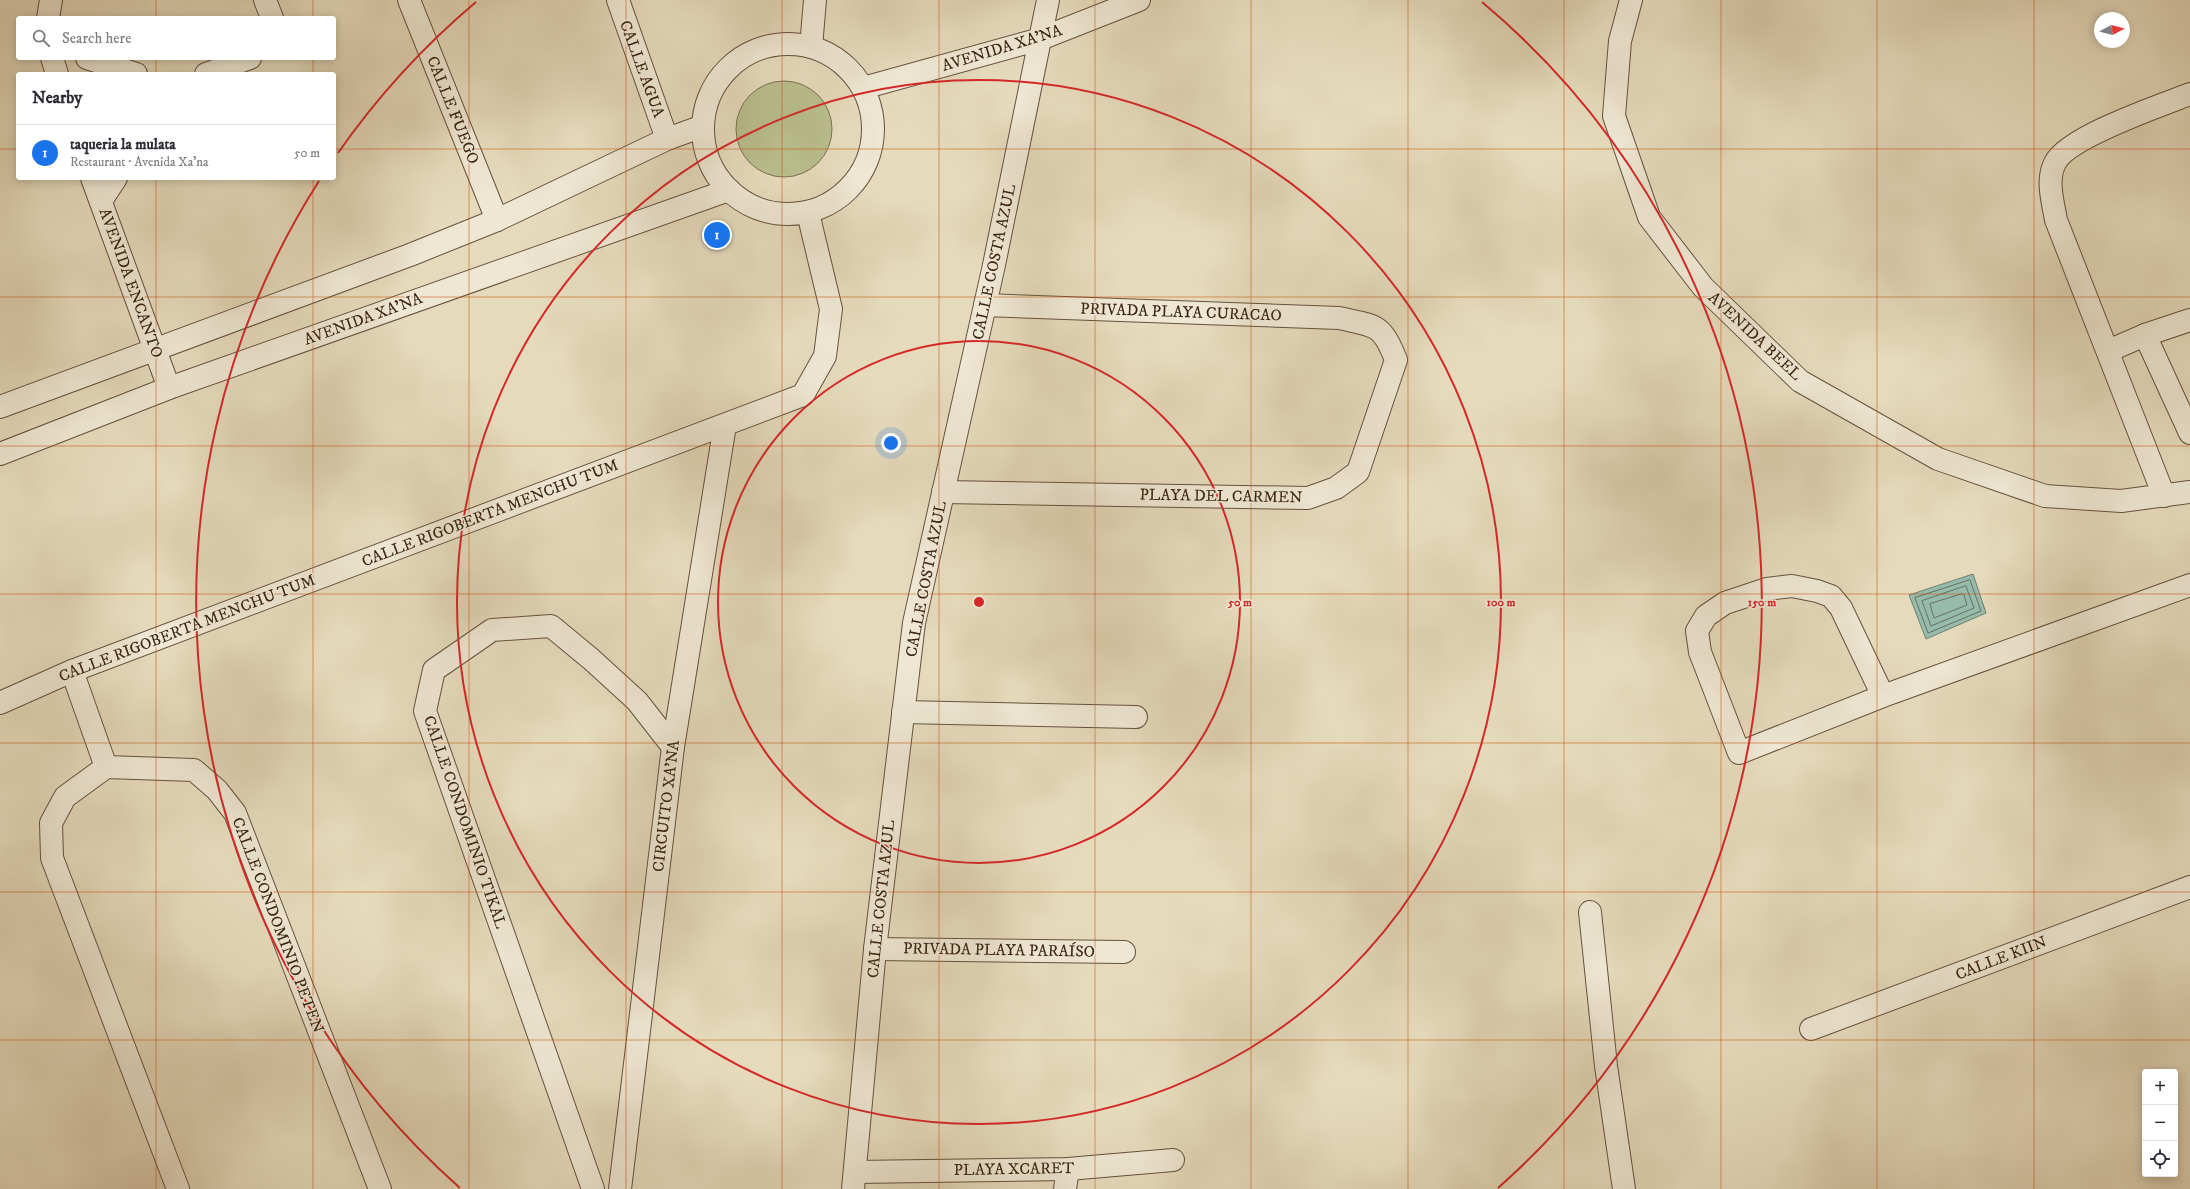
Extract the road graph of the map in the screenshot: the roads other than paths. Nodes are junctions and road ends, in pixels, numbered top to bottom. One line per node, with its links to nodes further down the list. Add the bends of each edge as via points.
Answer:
1 (51, 0): 9 (street)
2 (265, 0): 10 (street)
3 (409, 0): 28 (street, CALLE FUEGO)
4 (618, 0): 22 (street, CALLE AGUA)
5 (814, 0): 12 (street)
6 (1048, 0): 11 (street, CALLE COSTA AZUL)
7 (1139, 0): 11 (street, AVENIDA XA'NA)
8 (1632, 0): 42 (street, AVENIDA BEEL, via 1620,41 1614,116 1648,217 1703,287 1800,381 1938,459 2046,496 2121,501)
9 (48, 16)
10 (271, 16)
11 (1040, 39): 19 (street, AVENIDA XA'NA); 29 (street, CALLE COSTA AZUL)
12 (811, 47): 19 (street, via 838,60 850,70); 21 (street, via 786,44 761,48 738,60 717,84 708,101)
13 (53, 60): 16 (street)
14 (92, 60): 17 (street)
15 (244, 60): 18 (street)
16 (56, 72)
17 (130, 72)
18 (212, 72)
19 (863, 88): 27 (street, via 873,118 872,149 859,178 836,200)
20 (2190, 94): 34 (street, via 2139,113 2075,143 2055,162 2051,178 2056,220)
21 (703, 126): 22 (street); 25 (street, via 706,149 714,172)
22 (667, 138): 28 (street)
23 (93, 180): 26 (street, AVENIDA ENCANTO)
24 (115, 180): 26 (street)
25 (729, 190): 27 (street, via 752,207 779,214); 35 (street, AVENIDA XA'NA)
26 (101, 201): 33 (street, AVENIDA ENCANTO)
27 (808, 213): 37 (street, CALLE RIGOBERTA MENCHU TUM, via 831,309 825,356 803,395)
28 (497, 220): 33 (street)
29 (985, 305): 31 (street, PRIVADA PLAYA CURACAO, via 1339,318); 40 (street, CALLE COSTA AZUL)
30 (2190, 320): 32 (street)
31 (1377, 327): 40 (street, PLAYA DEL CARMEN, via 1388,340 1396,360 1358,472 1336,488 1308,498)
32 (2145, 335): 34 (street); 38 (street)
33 (156, 349): 35 (street, AVENIDA ENCANTO); 36 (street)
34 (2108, 351): 42 (street)
35 (169, 388): 39 (street, AVENIDA XA'NA)
36 (0, 407)
37 (725, 425): 44 (street, CALLE RIGOBERTA MENCHU TUM); 49 (street, CIRCUITO XA'NA)
38 (2190, 433)
39 (0, 454)
40 (943, 492): 47 (street, CALLE COSTA AZUL, via 914,623)
41 (2190, 492): 42 (street, AVENIDA BEEL)
42 (2164, 496)
43 (2190, 585): 45 (street)
44 (72, 671): 46 (street, CALLE RIGOBERTA MENCHU TUM); 50 (street)
45 (1882, 696): 45 (street, via 1739,753 1700,652 1697,631 1706,616 1725,603 1767,589 1792,586 1817,591 1831,596 1842,608)
46 (0, 703)
47 (903, 712): 48 (street); 53 (street, CALLE COSTA AZUL)
48 (1136, 717)
49 (673, 747): 61 (street, CALLE CONDOMINIO TIKAL, via 637,701 551,626 492,630 434,670 425,711); 62 (street, CIRCUITO XA'NA)
50 (106, 767): 59 (street, via 65,797 51,823 52,858); 60 (street, CALLE CONDOMINIO PETEN, via 194,770 217,790 235,813)
51 (2190, 887): 55 (street, CALLE KIIN)
52 (1590, 912): 63 (street, via 1606,1066)
53 (875, 949): 54 (street, PRIVADA PLAYA PARAÍSO); 58 (street, CALLE COSTA AZUL)
54 (1124, 952)
55 (1811, 1030)
56 (1173, 1160): 57 (street, PLAYA XCARET)
57 (1067, 1179): 58 (street, PLAYA XCARET)
58 (854, 1180)
59 (178, 1189)
60 (380, 1189)
61 (594, 1189)
62 (620, 1189)
63 (1624, 1189)

